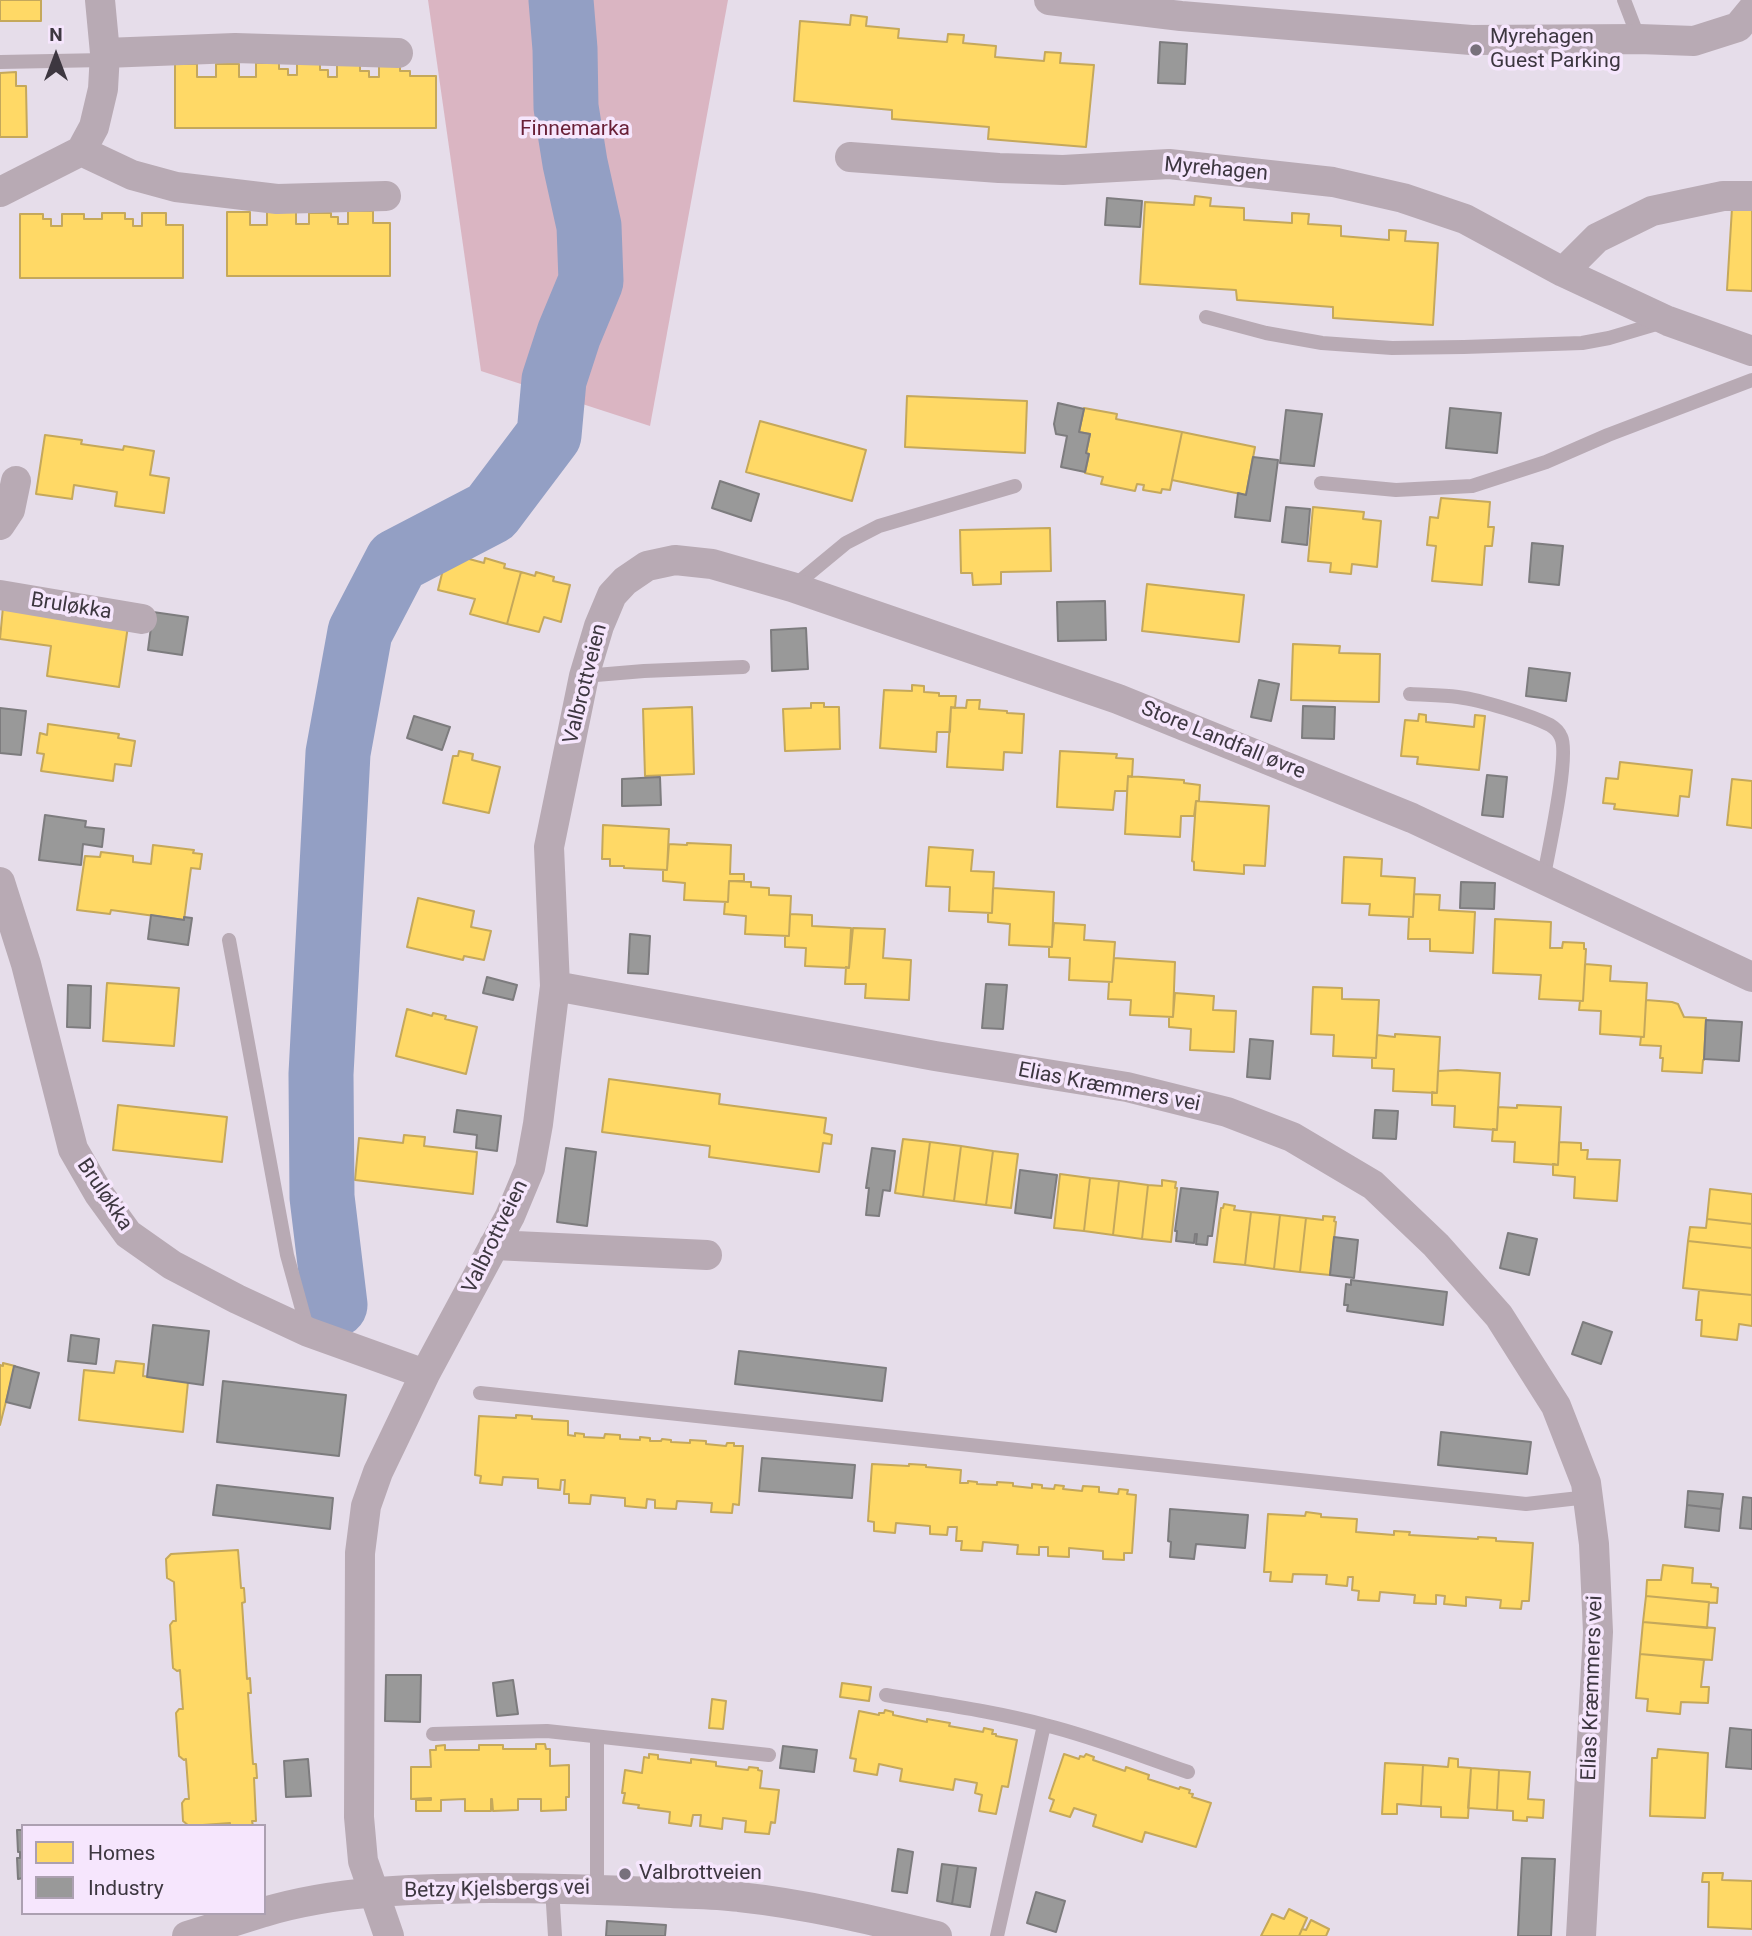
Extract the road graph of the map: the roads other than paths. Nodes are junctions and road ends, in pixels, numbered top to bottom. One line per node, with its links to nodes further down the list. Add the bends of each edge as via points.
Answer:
1 (100, 0): 8 (street)
2 (1048, 0): 4 (street)
3 (1624, 0): 6 (lane)
4 (1182, 8): 6 (street, via 1471,40)
5 (1752, 10): 6 (street, via 1738,27 1694,41)
6 (1639, 39)
7 (398, 53): 8 (street, via 235,48)
8 (105, 57): 9 (lane); 10 (street, via 94,127)
9 (0, 62)
10 (81, 151): 12 (street); 13 (street, via 132,175 176,187 278,199)
11 (850, 157): 15 (street, Myrehagen, via 1063,170 1169,164 1333,182 1465,219)
12 (0, 192)
13 (386, 196)
14 (1752, 196): 15 (street, via 1723,196 1652,211 1597,239)
15 (1563, 272): 17 (street, Myrehagen)
16 (1206, 317): 17 (lane, via 1266,333 1392,348 1582,342)
17 (1668, 321): 18 (street, Myrehagen)
18 (1752, 351)
19 (1752, 380): 21 (lane, via 1546,462 1472,486 1396,490)
20 (16, 481): 23 (street, via 10,510)
21 (1321, 483)
22 (1016, 486): 25 (lane, via 879,526 846,543)
23 (0, 525)
24 (675, 560): 25 (street, Store Landfall øvre, via 712,564); 29 (street, Valbrottveien, via 647,566 612,595)
25 (792, 587): 31 (street, Store Landfall øvre, via 1118,699 1412,818)
26 (0, 595): 27 (street, Bruløkka)
27 (142, 619)
28 (743, 667): 29 (lane)
29 (584, 676): 35 (street, Valbrottveien, via 549,847)
30 (1410, 694): 31 (lane, via 1460,697 1551,726 1563,738 1561,783)
31 (1544, 880): 34 (street, Store Landfall øvre)
32 (0, 882): 38 (street, Bruløkka, via 73,1149 99,1194 128,1234 172,1265)
33 (229, 940): 38 (lane, via 287,1255)
34 (1752, 976)
35 (555, 986): 36 (street, Valbrottveien, via 530,1168); 41 (street, Elias Kræmmers vei, via 1127,1087 1227,1112 1293,1137 1374,1185 1499,1316 1556,1406)
36 (494, 1245): 37 (street); 39 (street, Valbrottveien)
37 (707, 1255)
38 (308, 1332): 39 (street, Bruløkka)
39 (425, 1374): 50 (street, Valbrottveien, via 378,1472 366,1506 360,1553 359,1817 363,1861)
40 (480, 1393): 41 (lane, via 1525,1504)
41 (1588, 1497): 58 (street, Elias Kræmmers vei, via 1598,1632)
42 (886, 1695): 43 (lane)
43 (1044, 1725): 47 (lane); 57 (lane)
44 (433, 1734): 45 (lane, via 547,1731)
45 (597, 1737): 46 (lane); 49 (lane)
46 (769, 1755)
47 (1188, 1772)
48 (552, 1888): 49 (street, Betzy Kjelsbergs vei); 50 (street, Betzy Kjelsbergs vei); 55 (lane)
49 (597, 1889): 56 (street, Betzy Kjelsbergs vei, via 738,1897 809,1907)
50 (373, 1892): 51 (street, Betzy Kjelsbergs vei, via 331,1896); 54 (street, Valbrottveien)
51 (266, 1912)
52 (256, 1915): 53 (street, Betzy Kjelsbergs vei)
53 (187, 1936)
54 (389, 1936)
55 (555, 1936)
56 (937, 1936)
57 (998, 1936)
58 (1581, 1936)

